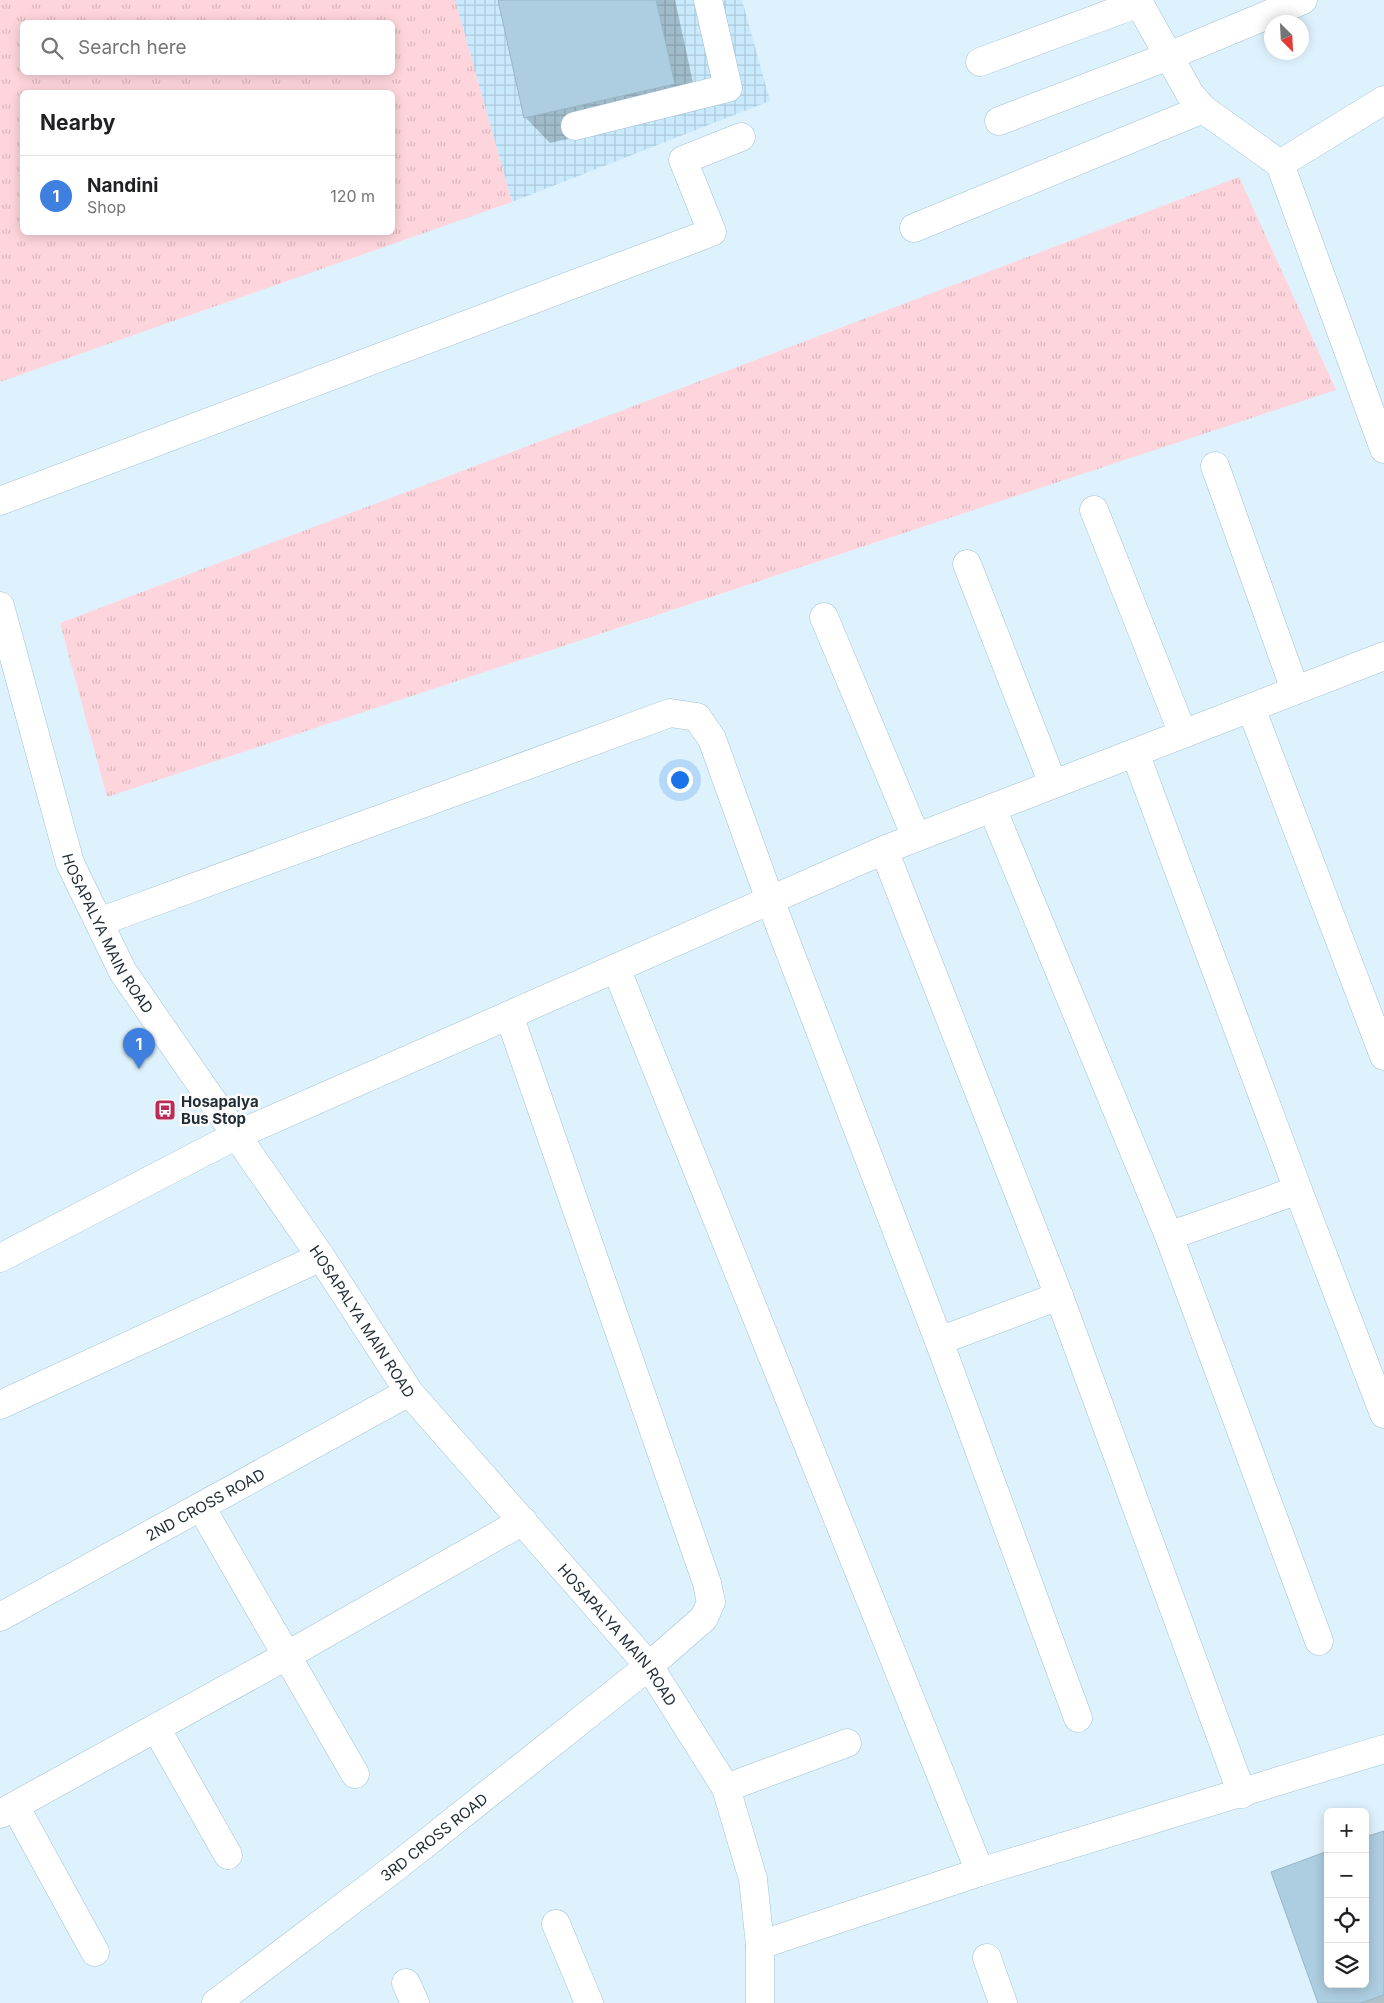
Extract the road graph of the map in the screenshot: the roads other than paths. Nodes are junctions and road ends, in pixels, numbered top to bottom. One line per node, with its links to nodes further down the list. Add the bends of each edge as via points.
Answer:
1 (708, 0): 9 (street, via 728,88)
2 (1303, 0): 4 (street)
3 (1139, 2): 4 (street); 5 (street)
4 (1169, 56): 7 (street, via 1190,94); 8 (street)
5 (980, 62)
6 (1382, 107): 11 (street)
7 (1203, 109): 11 (street); 12 (street)
8 (999, 121)
9 (575, 126)
10 (742, 137): 15 (street, via 683,160 712,232)
11 (1280, 164): 13 (street)
12 (914, 228)
13 (1384, 449)
14 (1215, 466): 21 (street)
15 (0, 501)
16 (1094, 510): 23 (street)
17 (967, 564): 25 (street)
18 (0, 606): 30 (street, HOSAPALYA MAIN ROAD, via 70,863)
19 (824, 617): 27 (street)
20 (1384, 656): 21 (street)
21 (1296, 690): 22 (street)
22 (1251, 708): 23 (street); 33 (street)
23 (1183, 734): 24 (street)
24 (1135, 753): 25 (street); 35 (street)
25 (1053, 784): 26 (street)
26 (992, 808): 27 (street); 36 (street)
27 (916, 837): 28 (street)
28 (884, 850): 29 (street); 39 (street)
29 (770, 900): 30 (street, via 712,739 697,717 670,713); 31 (street); 40 (street)
30 (99, 922): 34 (street, HOSAPALYA MAIN ROAD, via 122,972)
31 (616, 968): 32 (street); 59 (street)
32 (509, 1015): 34 (street); 49 (street, 3RD CROSS ROAD, via 708,1583 711,1602 704,1618)
33 (1384, 1056)
34 (237, 1135): 37 (street, HOSAPALYA MAIN ROAD); 38 (street)
35 (1298, 1190): 36 (street); 43 (street)
36 (1169, 1236): 47 (street)
37 (321, 1257): 41 (street, HOSAPALYA MAIN ROAD); 42 (street)
38 (0, 1258)
39 (1059, 1296): 40 (street); 56 (street)
40 (939, 1341): 50 (street)
41 (409, 1392): 44 (street, 2ND CROSS ROAD); 45 (street, HOSAPALYA MAIN ROAD)
42 (0, 1405)
43 (1384, 1414)
44 (201, 1507): 46 (street, 2ND CROSS ROAD); 48 (street)
45 (523, 1521): 48 (street); 49 (street, HOSAPALYA MAIN ROAD)
46 (0, 1617)
47 (1319, 1640)
48 (286, 1656): 51 (street); 54 (street)
49 (649, 1666): 55 (street, HOSAPALYA MAIN ROAD); 64 (street, 3RD CROSS ROAD, via 396,1867)
50 (1078, 1718)
51 (156, 1728): 57 (street); 58 (street)
52 (847, 1742): 55 (street)
53 (1384, 1749): 56 (street)
54 (355, 1774)
55 (726, 1788): 61 (street, HOSAPALYA MAIN ROAD, via 753,1879)
56 (1242, 1794): 59 (street)
57 (7, 1810): 62 (street)
58 (228, 1855)
59 (980, 1872): 61 (street)
60 (556, 1924): 65 (street)
61 (760, 1944): 66 (street, HOSAPALYA MAIN ROAD)
62 (94, 1952)
63 (987, 1958): 67 (street)
64 (216, 2003)
65 (589, 2003)
66 (760, 2003)
67 (1003, 2003)

